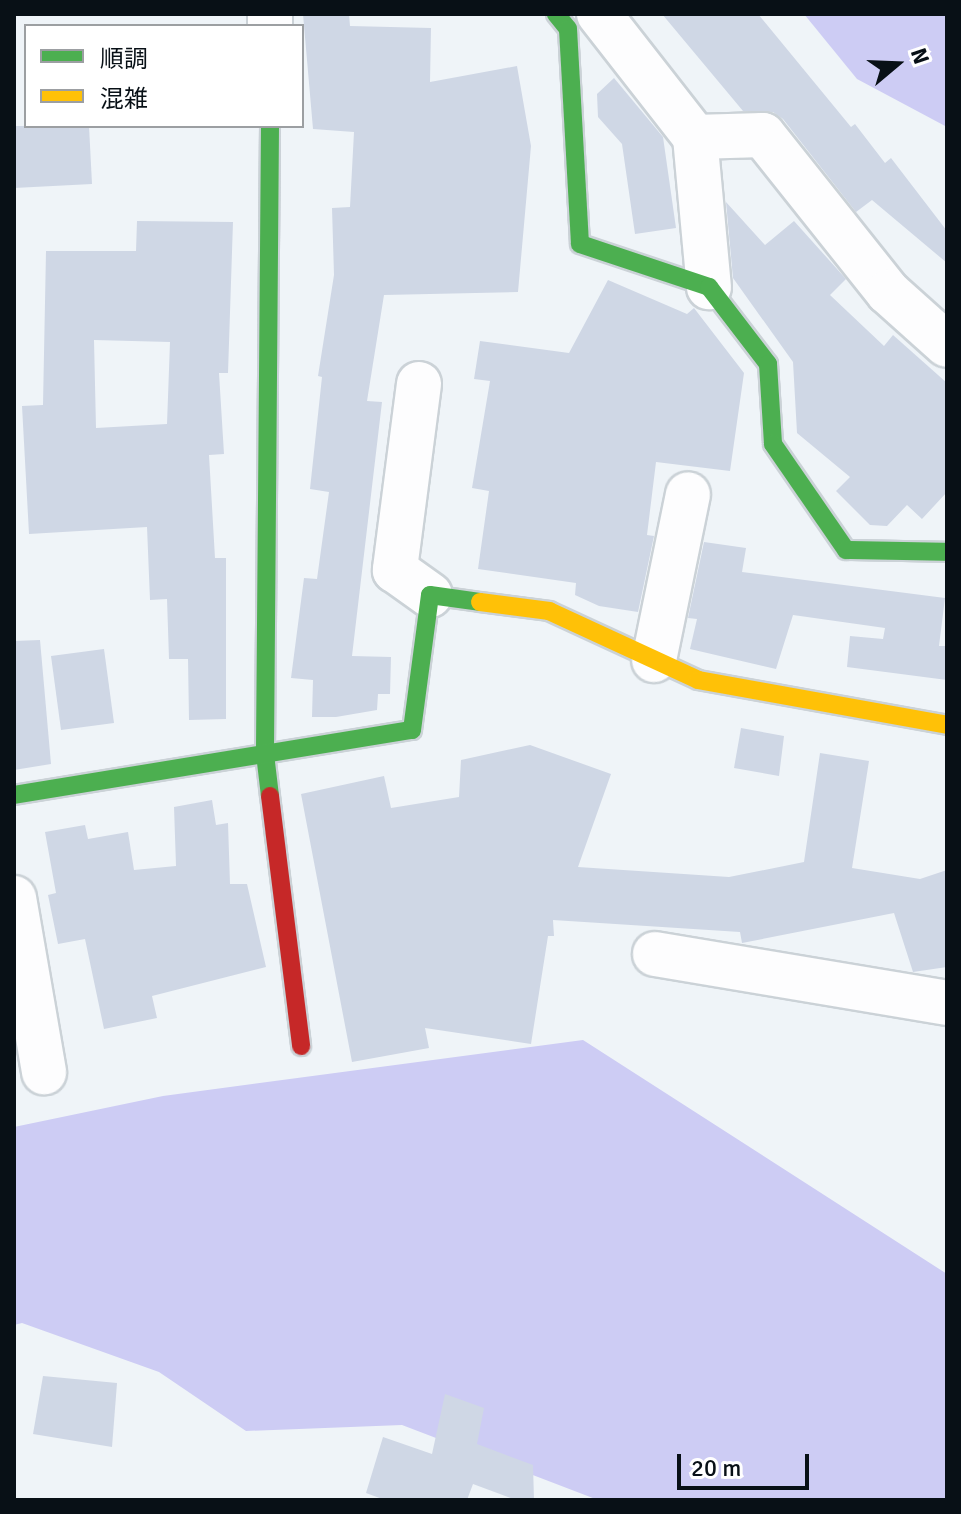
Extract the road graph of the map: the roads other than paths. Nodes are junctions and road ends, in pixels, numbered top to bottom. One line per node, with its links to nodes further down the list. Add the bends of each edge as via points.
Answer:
1 (556, 14): 5 (street, via 568,29 580,244)
2 (599, 14): 4 (street)
3 (270, 128): 13 (street)
4 (695, 137): 5 (street); 6 (street, via 763,135 888,292)
5 (709, 287): 9 (street, via 768,364 773,444 846,550)
6 (947, 345)
7 (419, 384): 10 (street, via 395,570)
8 (688, 494): 11 (street)
9 (941, 544)
10 (430, 595): 11 (street, via 549,611); 13 (street, via 412,730)
11 (654, 660): 12 (street, via 698,680)
12 (947, 725)
13 (265, 754): 14 (street); 18 (street)
14 (14, 795)
15 (14, 898): 19 (street)
16 (655, 954): 17 (street)
17 (947, 1003)
18 (301, 1046)
19 (44, 1072)

